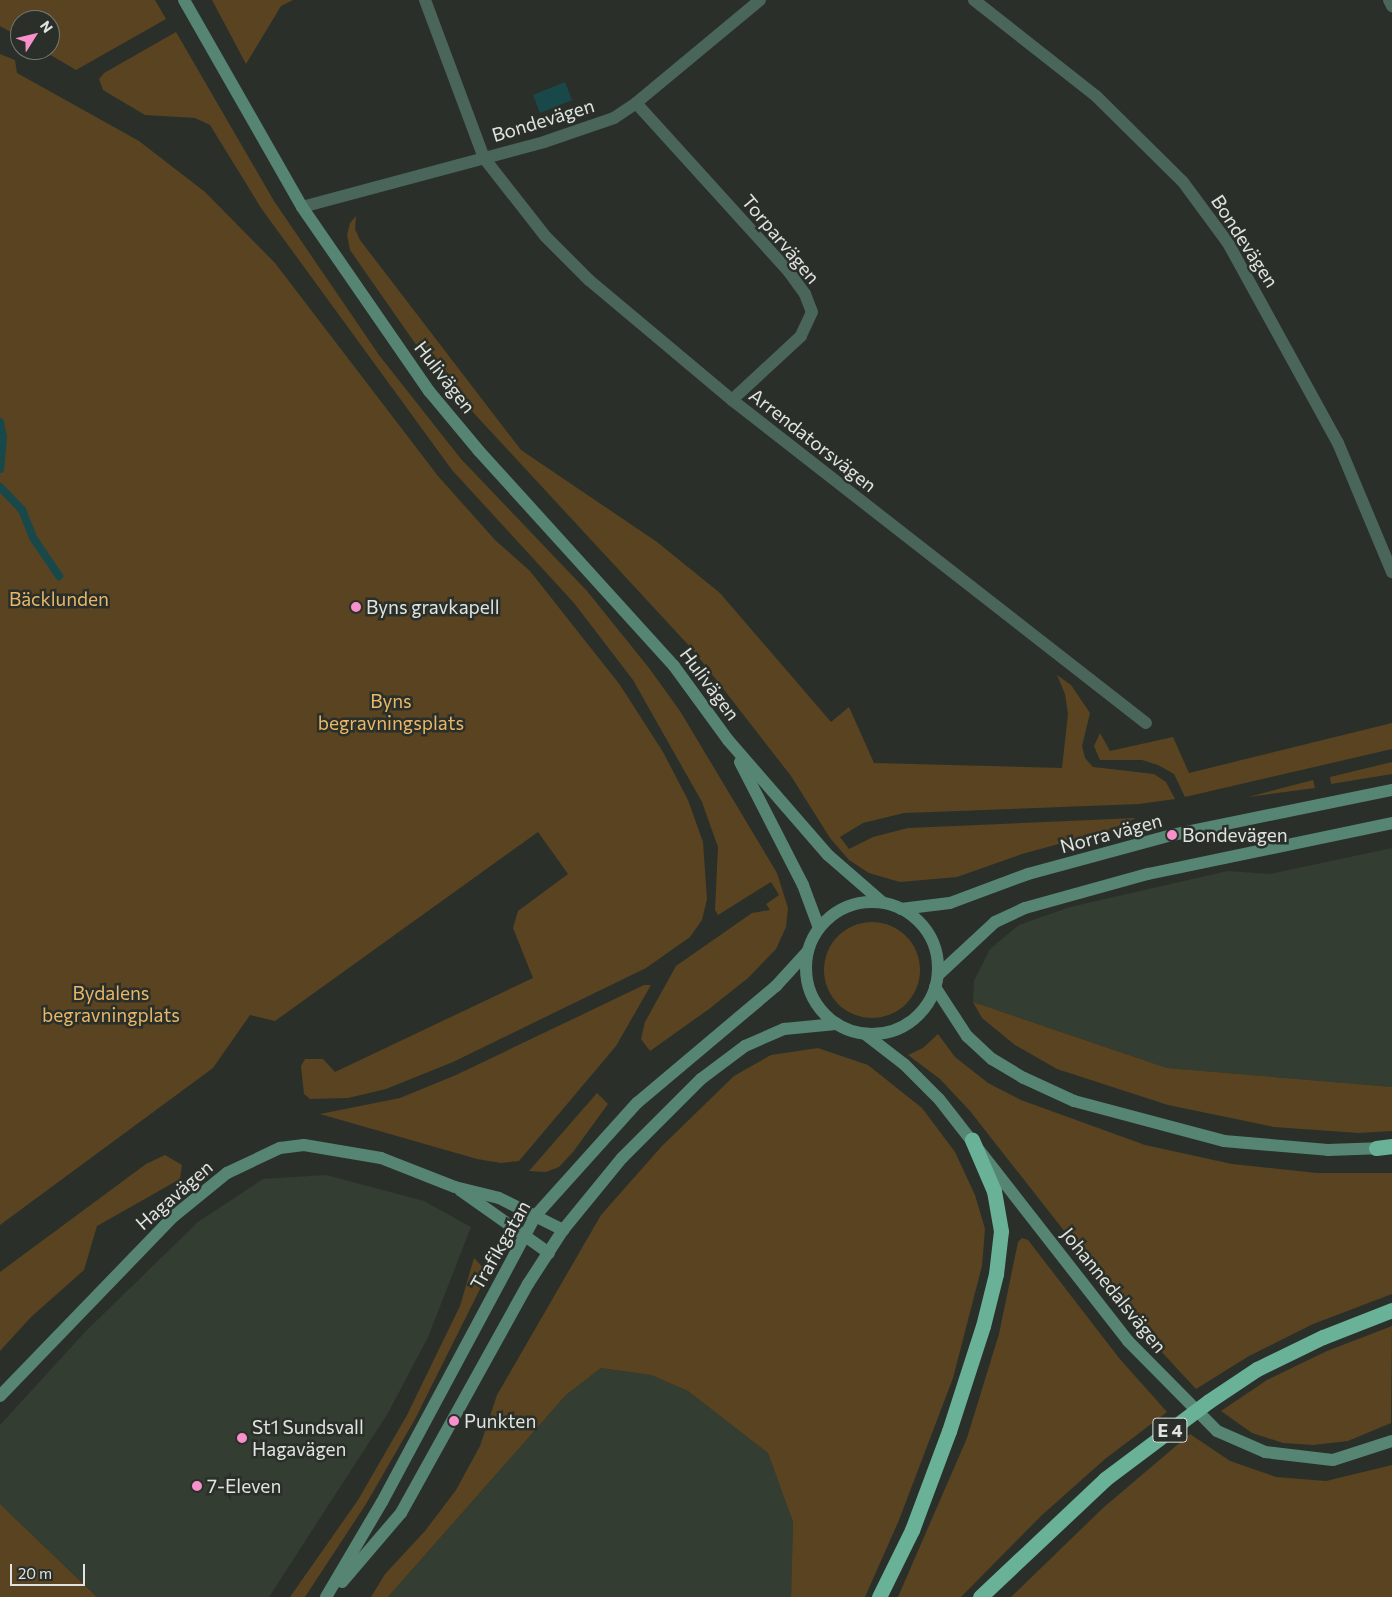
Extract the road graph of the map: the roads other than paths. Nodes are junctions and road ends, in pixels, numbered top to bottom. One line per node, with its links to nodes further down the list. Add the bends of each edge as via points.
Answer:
1 (184, 0): 9 (main road, Hulivägen)
2 (425, 0): 8 (street, Arrendatorsvägen)
3 (760, 0): 7 (street, Bondevägen)
4 (974, 0): 11 (street, Bondevägen, via 1096,96 1182,182 1228,243 1338,443)
5 (1388, 0): 6 (street)
6 (1392, 6)
7 (636, 103): 8 (street, Bondevägen, via 614,118 583,131); 10 (street, Torparvägen, via 789,272 805,294 812,312 801,336)
8 (484, 158): 9 (street, Bondevägen); 10 (street, Arrendatorsvägen, via 546,237 589,280)
9 (302, 207): 13 (main road, Hulivägen, via 430,391 479,451 674,666)
10 (732, 400): 12 (street, Arrendatorsvägen)
11 (1392, 572)
12 (1146, 723)
13 (728, 740): 16 (main road, Hulivägen, via 828,855); 18 (main road, Hulivägen, via 804,886)
14 (1392, 790): 17 (main road, Norra vägen, via 1172,836 1028,874 950,903)
15 (1392, 823): 20 (main road, via 1148,874 1025,908 995,922)
16 (882, 902): 17 (main road); 18 (main road, via 849,906 837,911)
17 (901, 909): 20 (main road, via 927,932 938,962)
18 (819, 928): 19 (main road)
19 (807, 952): 21 (main road, via 807,983 816,1004); 27 (main road, Trafikgatan, via 776,986 637,1103)
20 (936, 981): 22 (main road, via 929,1002 912,1020 885,1033); 24 (main road, via 967,1036 992,1059 1024,1078 1074,1100 1224,1141 1328,1150)
21 (836, 1024): 22 (main road); 28 (main road, Trafikgatan, via 784,1029 745,1046 701,1079 622,1158)
22 (865, 1034): 23 (main road, Johannedalsvägen, via 904,1064 939,1099)
23 (972, 1140): 33 (main road, Johannedalsvägen, via 1128,1341 1217,1431 1265,1452 1333,1460); 35 (highway, via 994,1191 1001,1231 996,1274 949,1431 912,1530)
24 (1376, 1148): 25 (highway)
25 (1392, 1148)
26 (455, 1187): 27 (main road, Hagavägen, via 499,1198); 29 (main road, Hagavägen); 32 (main road, Hagavägen, via 399,1164 338,1148 304,1145 280,1148 227,1173 174,1216)
27 (536, 1215): 28 (main road, Hagavägen); 29 (main road, Trafikgatan)
28 (563, 1230): 30 (main road, Trafikgatan)
29 (524, 1237): 30 (main road, Hagavägen); 34 (main road, Trafikgatan, via 382,1502)
30 (549, 1253): 34 (main road, Trafikgatan, via 528,1284 400,1513)
31 (1392, 1310): 36 (highway, E 4, via 1323,1337 1257,1369 1209,1401 1105,1479)
32 (0, 1396)
33 (1392, 1441)
34 (327, 1597)
35 (879, 1597)
36 (980, 1597)

